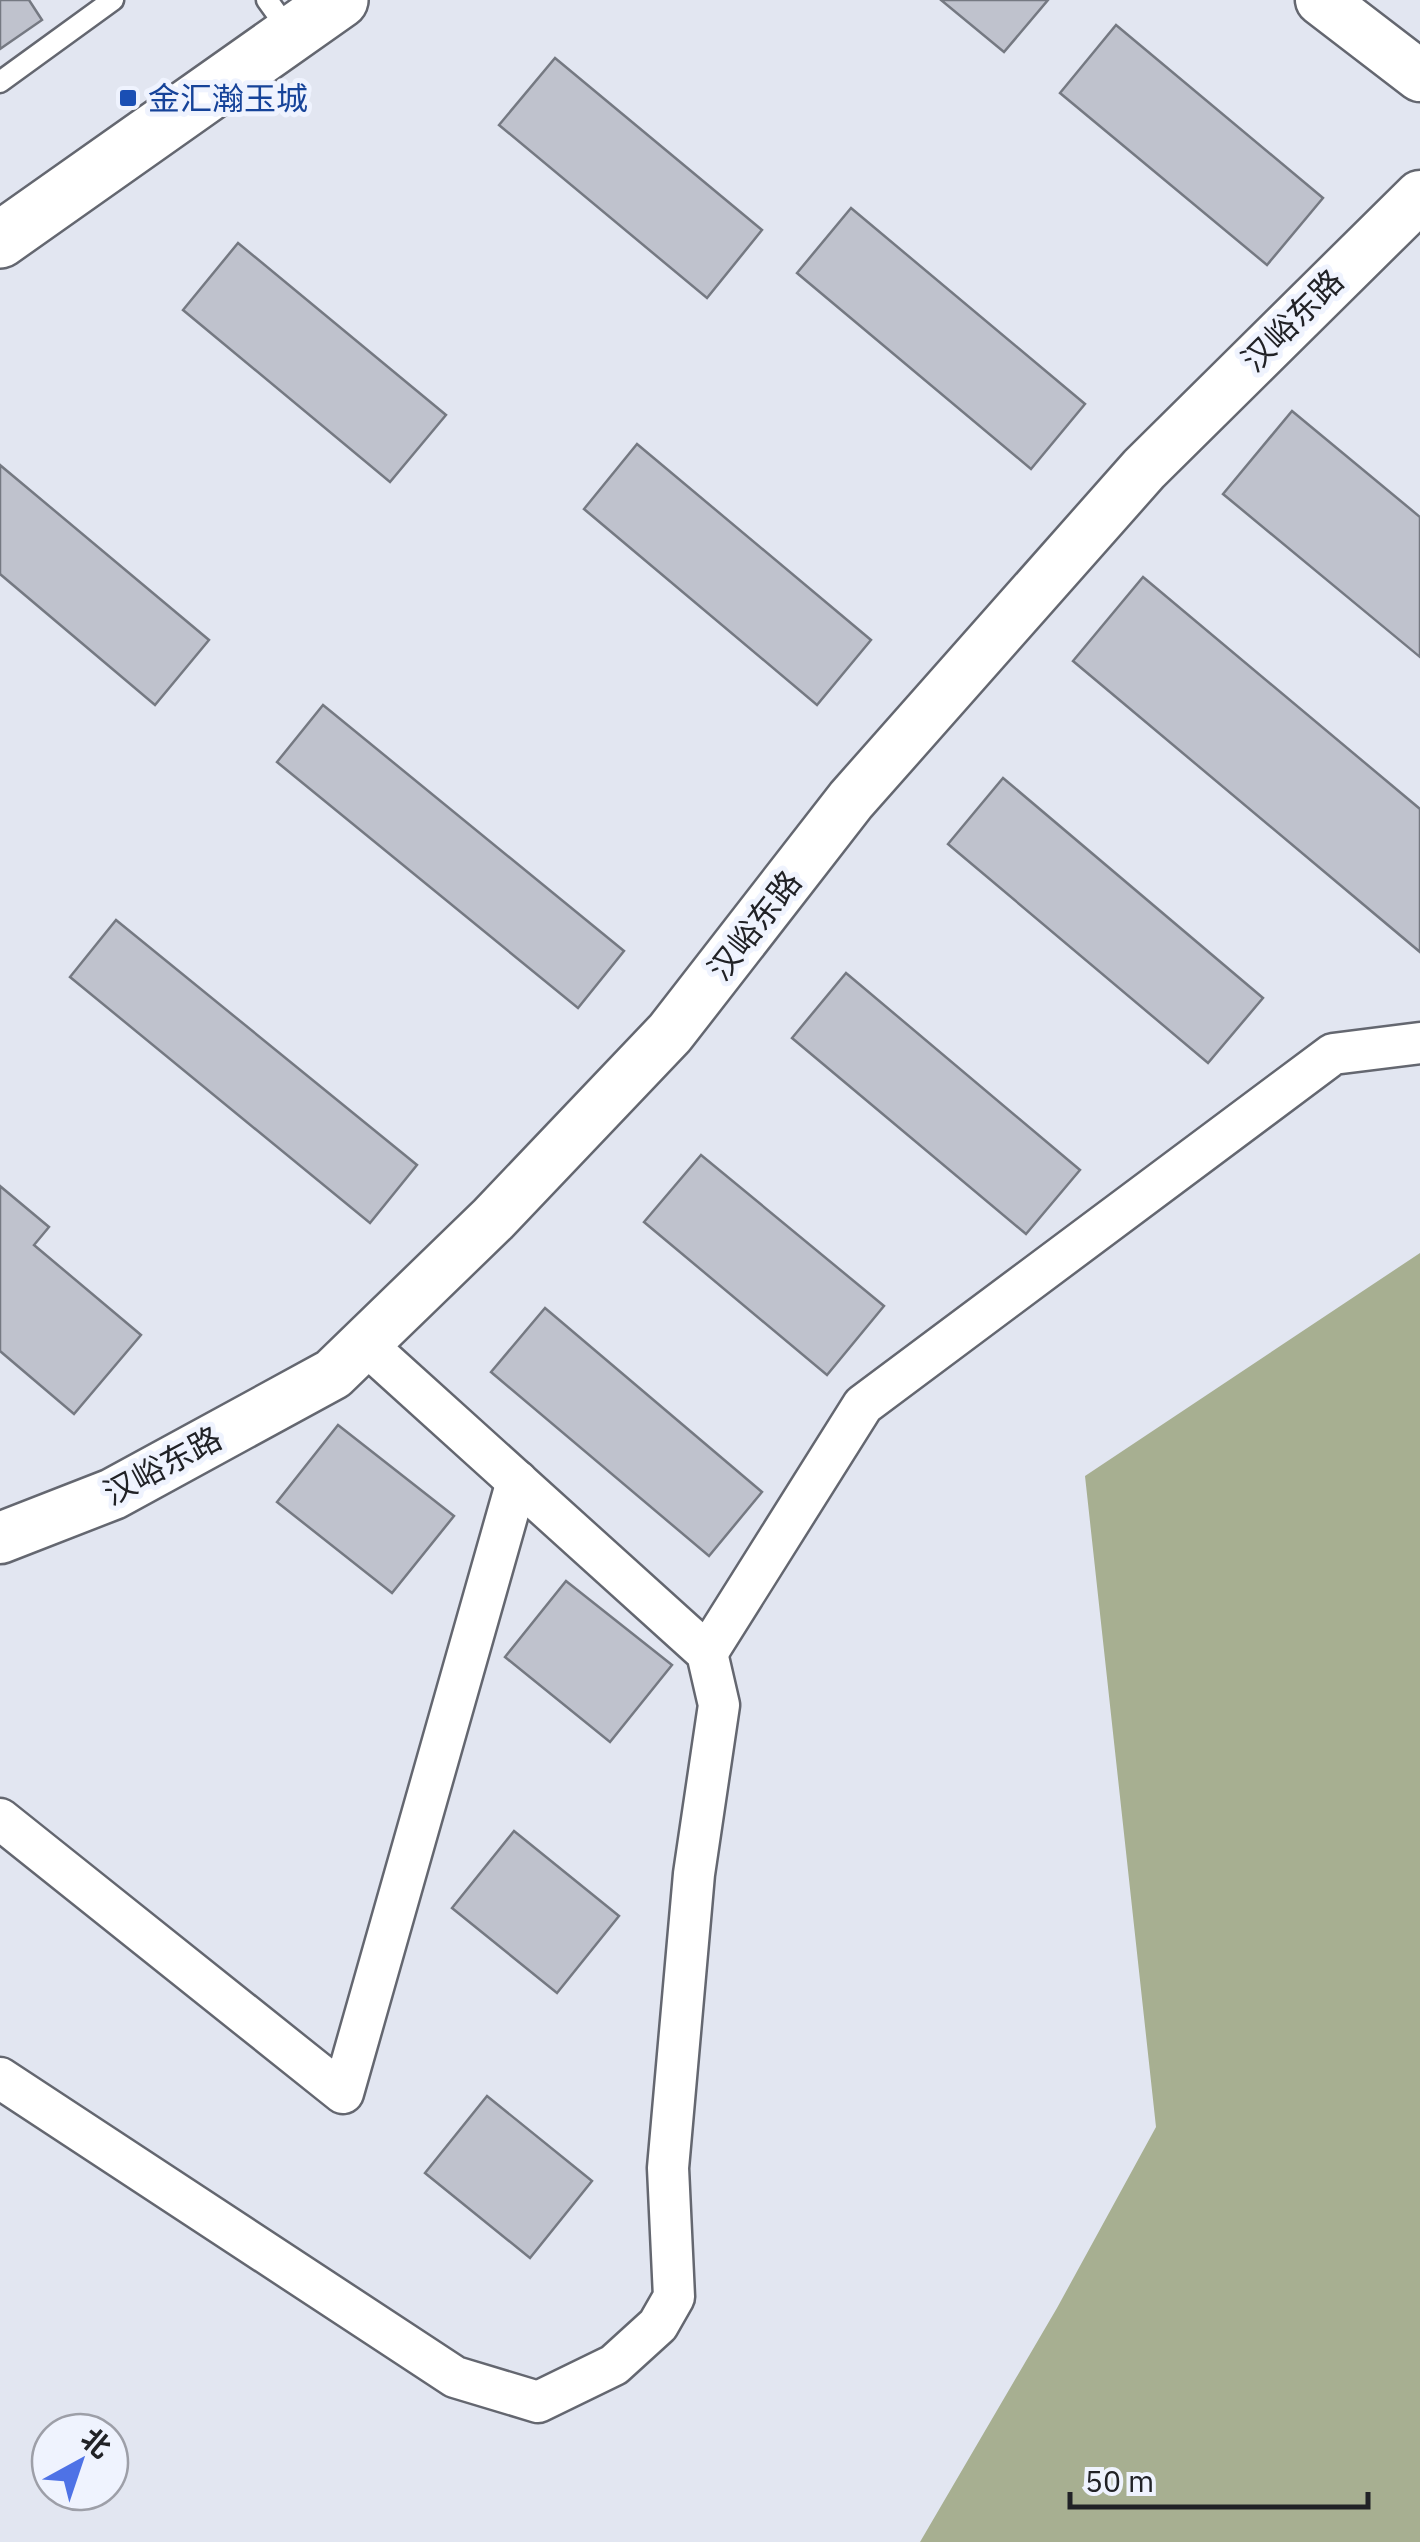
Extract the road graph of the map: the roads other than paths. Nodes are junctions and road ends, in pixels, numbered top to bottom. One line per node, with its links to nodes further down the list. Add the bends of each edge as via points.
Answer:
1 (113, 0): 6 (lane)
2 (340, 0): 4 (main road)
3 (1321, 0): 5 (street)
4 (279, 17): 8 (main road)
5 (1420, 76)
6 (0, 82)
7 (1420, 196): 10 (street, 汉峪东路, via 1144,468 850,800 670,1033)
8 (0, 240)
9 (1420, 1043): 13 (street, via 1333,1054 864,1405)
10 (364, 1343): 11 (street); 12 (street, 汉峪东路, via 332,1374 113,1494)
11 (517, 1481): 13 (street); 14 (street, via 343,2093)
12 (0, 1538)
13 (707, 1653): 15 (street, via 719,1705 694,1874 668,2168 674,2296 658,2326 614,2365 538,2402 455,2377)
14 (0, 1819)
15 (0, 2078)

